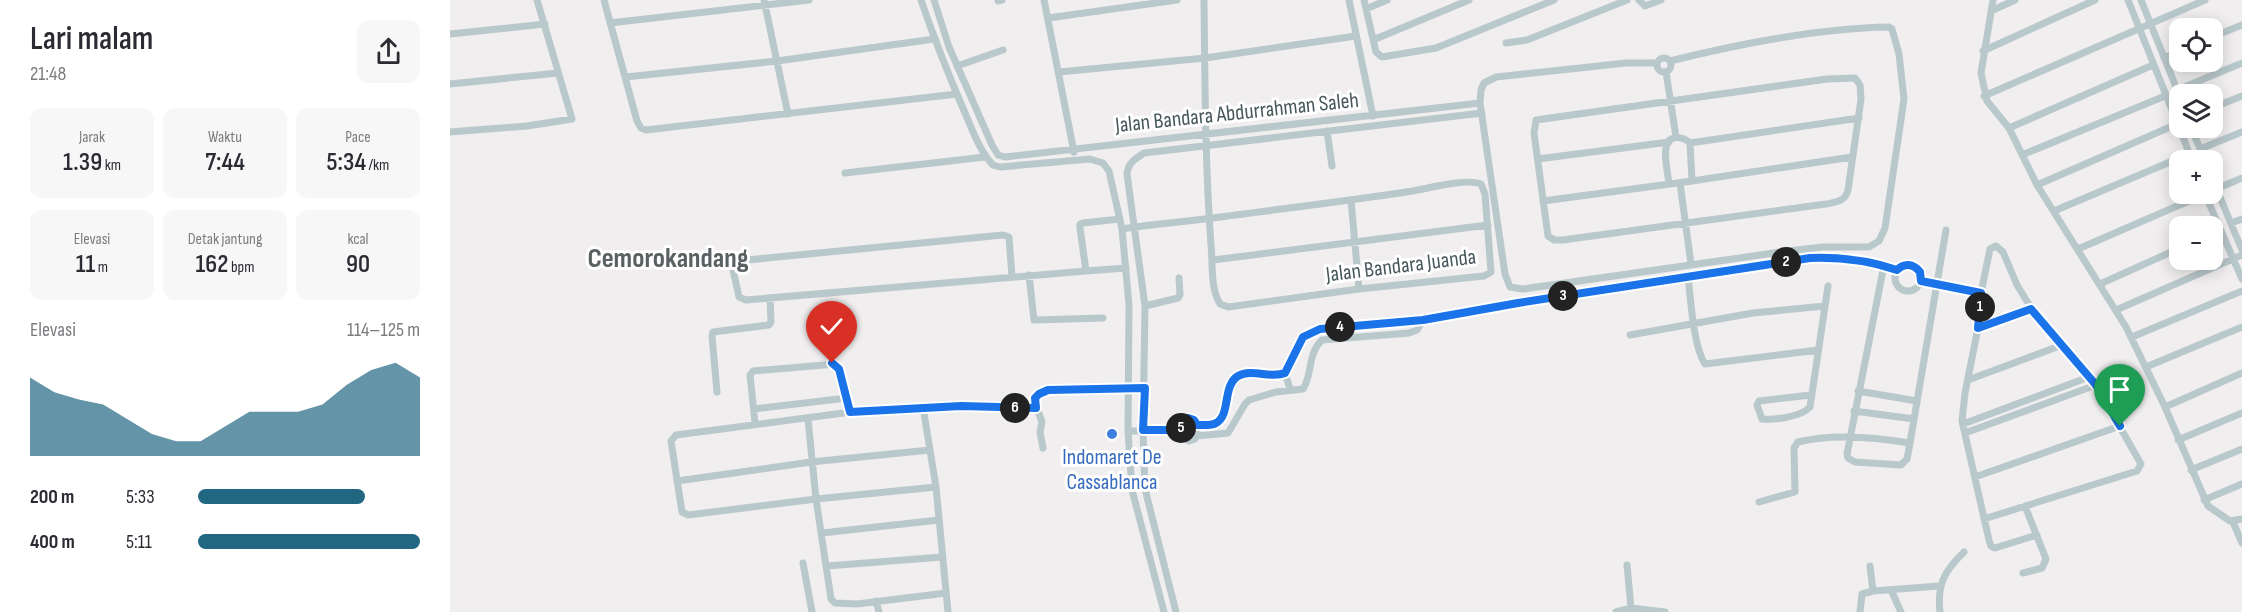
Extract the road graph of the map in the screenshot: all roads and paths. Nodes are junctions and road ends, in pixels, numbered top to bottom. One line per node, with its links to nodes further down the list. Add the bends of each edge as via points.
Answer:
1 (537, 0): 29 (street)
2 (604, 0): 27 (street)
3 (809, 0): 23 (street)
4 (921, 0): 35 (street)
5 (934, 0): 48 (street)
6 (1044, 0): 26 (street)
7 (1177, 0): 26 (street)
8 (1204, 0): 41 (street, Jalan Bandara Juanda)
9 (1349, 0): 34 (street)
10 (1364, 0): 24 (street)
11 (1387, 0): 24 (street)
12 (1469, 0): 36 (street)
13 (1554, 0): 36 (street, via 1436,48 1382,57)
14 (1627, 0): 37 (street, via 1527,40)
15 (1639, 0): 16 (street, via 1645,6)
16 (1661, 0)
17 (1993, 0): 25 (street)
18 (2015, 0): 25 (street)
19 (2095, 0): 39 (street)
20 (2128, 0): 31 (street)
21 (2142, 0): 28 (street)
22 (2205, 0): 28 (street)
23 (764, 2): 27 (street); 43 (street)
24 (1366, 9): 36 (street)
25 (1991, 10): 39 (street)
26 (1048, 18): 49 (street)
27 (610, 23): 52 (street)
28 (2150, 23): 31 (street); 42 (street)
29 (545, 24): 33 (street); 51 (street)
30 (2242, 25): 32 (street)
31 (2138, 28): 47 (street); 57 (street)
32 (2223, 33)
33 (450, 34)
34 (1356, 36): 41 (street); 66 (street)
35 (934, 39): 43 (street); 56 (street)
36 (1373, 40)
37 (1506, 43)
38 (1003, 50): 48 (street)
39 (1983, 51): 57 (street)
40 (2169, 56): 42 (street)
41 (1205, 58): 49 (street); 73 (street, Jalan Bandara Juanda)
42 (2164, 58): 54 (street)
43 (777, 61): 52 (street); 65 (street)
44 (1670, 61): 45 (street, via 1662,59); 50 (street, via 1671,68); 123 (street, via 1790,37 1889,27 1895,34 1903,87 1903,111 1885,228 1879,241 1869,247 1822,247)
45 (1657, 63): 50 (street, via 1659,70); 60 (street, via 1496,77 1484,83)
46 (2242, 63): 55 (street)
47 (2153, 65): 58 (street); 69 (street)
48 (957, 66): 85 (street)
49 (1059, 72): 82 (street)
50 (1666, 72): 61 (street)
51 (558, 73): 53 (street); 71 (street, via 572,119)
52 (626, 77): 65 (street, via 637,121 646,130)
53 (450, 84)
54 (2174, 84)
55 (2197, 84)
56 (957, 94): 65 (street); 87 (street)
57 (1984, 96): 69 (street)
58 (2165, 96): 63 (street); 86 (street)
59 (2242, 96): 62 (street)
60 (1480, 103): 64 (street); 66 (street, Jalan Bandara Abdurrahman Saleh)
61 (1670, 103): 67 (street, via 1850,78 1860,85); 74 (street); 89 (street, via 1536,120)
62 (2223, 104)
63 (2169, 105)
64 (1482, 113): 70 (street, Jalan Bandara Abdurrahman Saleh); 123 (street, via 1510,287 1523,289)
65 (788, 114)
66 (1373, 116): 73 (street, Jalan Bandara Abdurrahman Saleh)
67 (1858, 118): 79 (street); 88 (street)
68 (2169, 127): 99 (street)
69 (2009, 128): 86 (street)
70 (1327, 131): 80 (street, Jalan Bandara Abdurrahman Saleh); 93 (street)
71 (450, 132)
72 (2242, 132): 81 (street)
73 (1206, 135): 77 (street, Jalan Bandara Abdurrahman Saleh); 80 (street, Jalan Bandara Juanda)
74 (1676, 137): 78 (street); 79 (street)
75 (2182, 138): 83 (street)
76 (2195, 138): 81 (street)
77 (1142, 142): 82 (street, Jalan Bandara Abdurrahman Saleh); 84 (street)
78 (1669, 142): 89 (street); 98 (street)
79 (1690, 143): 96 (street)
80 (1207, 146): 84 (street, Jalan Bandara Abdurrahman Saleh); 106 (street, Jalan Bandara Juanda)
81 (2200, 149)
82 (1073, 150): 85 (street, Jalan Bandara Abdurrahman Saleh, via 1005,158); 90 (street)
83 (2187, 150)
84 (1144, 153): 112 (street, Jalan Bandara Abdurrahman Saleh, via 1133,161 1127,174)
85 (998, 155): 91 (street)
86 (2022, 155): 99 (street)
87 (985, 157): 91 (street); 94 (street)
88 (1852, 157): 96 (street); 110 (street, via 1847,196 1837,202)
89 (1538, 159): 102 (street)
90 (1076, 160): 91 (street, Jalan Bandara Abdurrahman Saleh); 107 (street, Jalan Bandara Abdurrahman Saleh, via 1098,160 1106,165)
91 (993, 165)
92 (2169, 165): 105 (street)
93 (1332, 166)
94 (845, 173)
95 (2242, 178): 100 (street)
96 (1692, 181): 97 (street)
97 (1680, 183): 98 (street); 110 (street)
98 (1669, 184): 102 (street)
99 (2037, 185): 105 (street)
100 (2223, 186)
101 (1351, 200): 106 (street, Jalan Bandara Juanda); 111 (street, Jalan Bandara Juanda, via 1478,183 1485,194); 116 (street)
102 (1543, 201): 110 (street, via 1547,233 1554,240)
103 (2182, 204): 117 (street)
104 (2222, 204): 109 (street)
105 (2054, 211): 117 (street)
106 (1209, 218): 112 (street, Jalan Bandara Juanda); 122 (street, Jalan Bandara Juanda)
107 (1120, 219): 113 (street); 127 (street, via 1080,224)
108 (2242, 219): 109 (street)
109 (2231, 223): 118 (street)
110 (1685, 224): 123 (street)
111 (1488, 225): 116 (street); 137 (street, Jalan Bandara Juanda, via 1489,274)
112 (1135, 227): 113 (street, Jalan Bandara Juanda); 141 (street)
113 (1122, 229): 125 (street)
114 (1946, 230): 135 (street)
115 (2223, 234): 121 (street)
116 (1355, 242): 122 (street); 137 (street)
117 (2078, 249): 134 (street)
118 (2242, 250)
119 (2169, 253): 134 (street)
120 (2242, 255): 121 (street)
121 (2234, 258): 132 (street); 144 (street)
122 (1213, 260): 137 (street, Jalan Bandara Juanda, via 1218,301 1228,307)
123 (1691, 264)
124 (1884, 266): 126 (street); 130 (street, via 1847,258 1810,258); 165 (street)
125 (1126, 268): 127 (street); 163 (street)
126 (1897, 270): 133 (street, via 1904,265 1913,266 1920,272); 133 (street, via 1896,282 1905,290 1916,288)
127 (1086, 271): 128 (street)
128 (1029, 275): 129 (street); 145 (street, via 1034,320)
129 (1012, 277): 140 (street); 140 (street, via 1006,235 734,262 739,297)
130 (1688, 277): 146 (street); 147 (street)
131 (1179, 278): 141 (street, via 1178,298)
132 (2242, 279)
133 (1921, 281): 135 (street)
134 (2100, 284): 144 (street)
135 (1938, 285): 139 (street); 170 (street)
136 (1828, 286): 142 (street)
137 (1359, 289)
138 (2242, 291): 152 (street)
139 (1981, 293): 143 (street, via 1990,249 1996,246); 149 (street)
140 (770, 298): 166 (street, via 769,325 713,332)
141 (1145, 306): 162 (street)
142 (1825, 306): 147 (street); 155 (street)
143 (2031, 309): 149 (street); 154 (street)
144 (2116, 310): 152 (street)
145 (1103, 318)
146 (1423, 320): 150 (street); 153 (street, via 1411,333)
147 (1694, 324): 151 (street); 155 (street, via 1701,358 1707,364)
148 (2242, 327): 156 (street)
149 (1978, 328): 160 (street)
150 (1320, 329): 153 (street); 157 (street, via 1303,337)
151 (1630, 334)
152 (2132, 337): 156 (street)
153 (1322, 340): 164 (street, via 1312,354 1305,387)
154 (2062, 345): 159 (street); 160 (street)
155 (1818, 350): 167 (street)
156 (2146, 367): 173 (street)
157 (1285, 373): 164 (street); 183 (street, via 1238,376 1228,392 1220,420)
158 (2242, 373): 173 (street)
159 (2089, 377): 161 (street); 169 (street)
160 (1968, 381): 182 (street)
161 (2096, 385): 172 (street); 184 (street)
162 (1145, 388): 163 (street); 185 (street)
163 (1129, 389): 174 (street, via 1048,390 1035,398); 187 (street)
164 (1290, 389): 189 (street, via 1247,402 1228,433)
165 (1858, 391): 170 (street); 176 (street)
166 (717, 392)
167 (1811, 395): 167 (street, via 1760,401 1759,416 1768,420 1802,413 1810,406)
168 (847, 398): 175 (street); 175 (street, via 839,369 832,363 753,371); 177 (street)
169 (2029, 399): 172 (street); 182 (street)
170 (1917, 401): 180 (street)
171 (925, 407): 174 (street); 177 (street); 195 (street)
172 (2032, 407): 188 (street)
173 (2165, 407): 191 (street)
174 (1036, 408): 193 (street, via 1042,422)
175 (753, 409): 181 (street)
176 (1854, 411): 180 (street); 190 (street)
177 (850, 412): 179 (street)
178 (2242, 413): 191 (street)
179 (808, 419): 181 (street); 196 (street)
180 (1914, 419): 192 (street)
181 (755, 423): 199 (street, via 674,436 671,441)
182 (1963, 424): 188 (street)
183 (1197, 425): 186 (street, via 1188,418 1182,422); 189 (street)
184 (2120, 426): 198 (street); 205 (street, via 2140,460 2139,470)
185 (1147, 430): 186 (street); 187 (street); 230 (street, via 1145,489)
186 (1181, 430): 189 (street, via 1187,441)
187 (1128, 431): 229 (street, via 1132,490)
188 (1965, 433): 198 (street)
189 (1197, 436)
190 (1849, 437): 192 (street); 192 (street, via 1847,454 1855,462 1901,465 1906,461); 204 (street, via 1796,443 1795,492)
191 (2178, 440): 197 (street)
192 (1910, 443)
193 (1043, 448)
194 (2242, 449): 197 (street)
195 (930, 450): 196 (street); 201 (street)
196 (811, 462): 199 (street); 202 (street)
197 (2192, 470): 203 (street)
198 (1975, 477): 206 (street)
199 (677, 481): 202 (street, via 681,509 688,515)
200 (2242, 484): 203 (street)
201 (936, 487): 202 (street); 208 (street)
202 (816, 499): 210 (street)
203 (2204, 500): 209 (street)
204 (1759, 502)
205 (2025, 506): 206 (street); 211 (street)
206 (1984, 519): 211 (street, via 1993,548)
207 (2242, 519): 209 (street)
208 (939, 520): 210 (street); 214 (street)
209 (2233, 522): 212 (street)
210 (822, 533): 217 (street)
211 (2037, 535): 219 (street, via 2045,564)
212 (2242, 543)
213 (1964, 552): 220 (street)
214 (942, 557): 217 (street); 223 (street)
215 (803, 563): 226 (street)
216 (1627, 565): 225 (street)
217 (827, 566): 224 (street, via 831,599 835,603)
218 (1870, 566): 222 (street)
219 (2023, 573)
220 (1939, 586): 221 (street); 235 (street)
221 (1891, 590): 222 (street); 234 (street)
222 (1873, 591): 233 (street, via 1862,594)
223 (946, 593): 224 (street); 228 (street)
224 (876, 601): 227 (street)
225 (1631, 608): 231 (street); 232 (street)
226 (812, 612)
227 (879, 612)
228 (948, 612)
229 (1164, 612)
230 (1176, 612)
231 (1616, 612)
232 (1665, 612)
233 (1860, 612)
234 (1901, 612)
235 (1940, 612)

